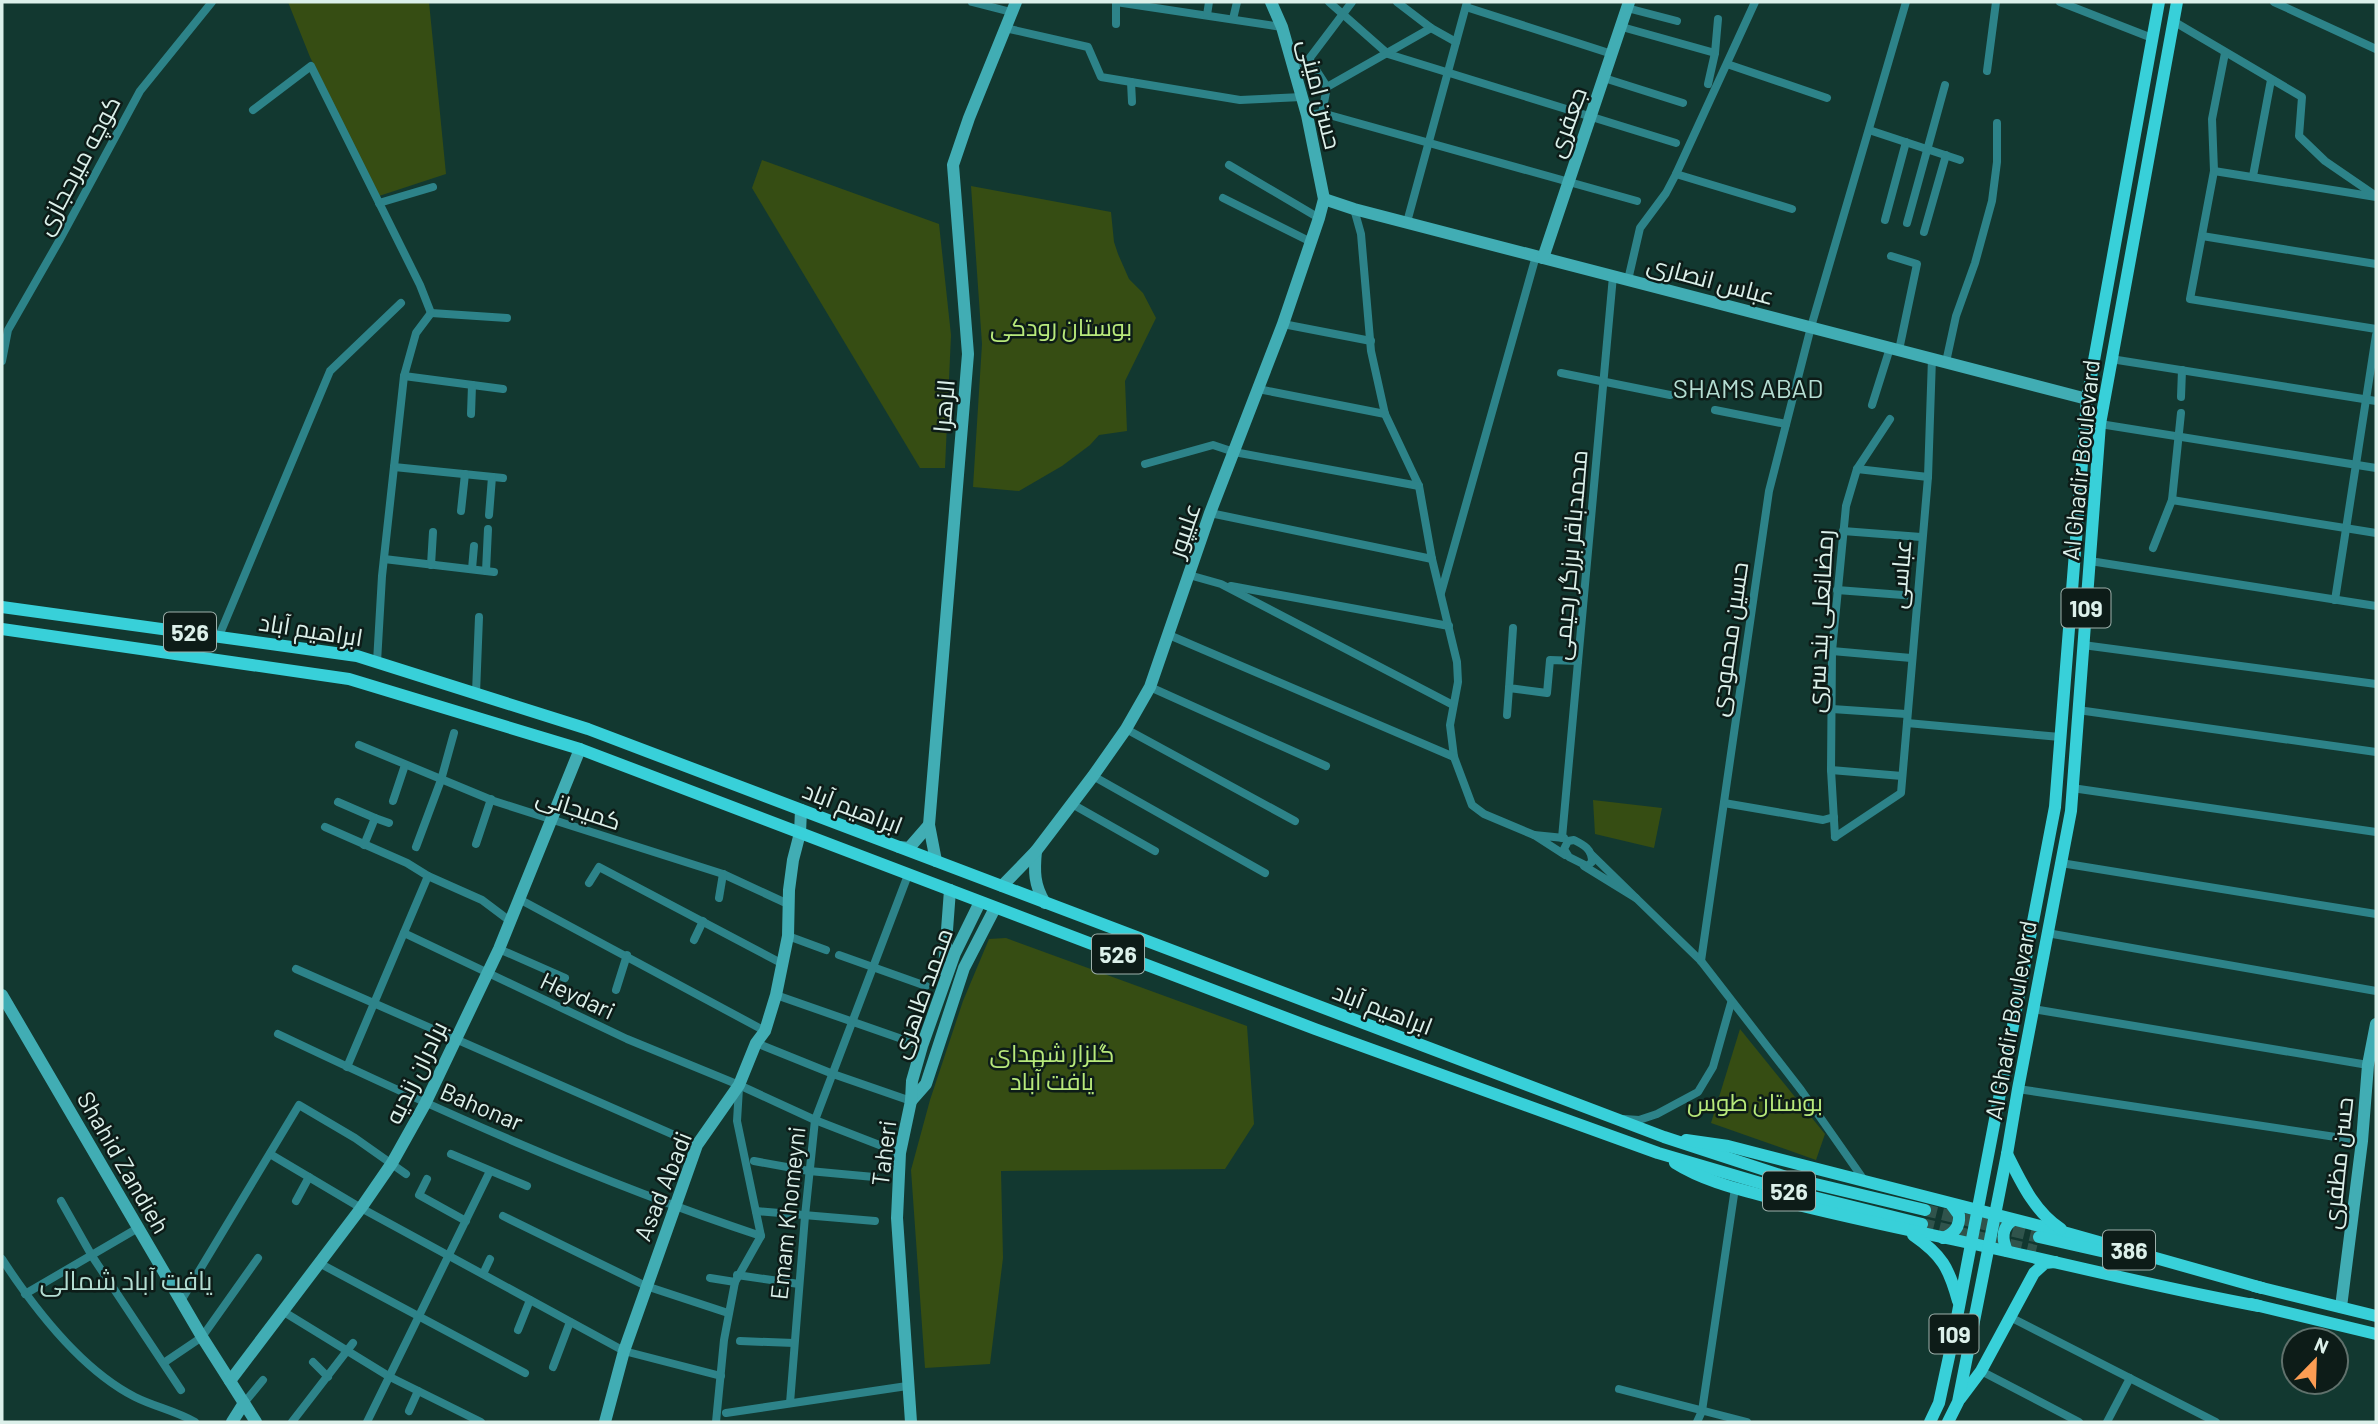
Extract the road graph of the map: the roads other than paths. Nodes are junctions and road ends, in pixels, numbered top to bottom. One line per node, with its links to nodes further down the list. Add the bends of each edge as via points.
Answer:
1 (212, 2): 102 (street, کوچه میرحجازی, via 140,90 8,330)
2 (972, 2): 20 (street)
3 (1119, 2): 17 (street); 27 (street)
4 (1209, 2): 22 (street)
5 (1237, 2): 23 (street)
6 (1271, 2): 28 (street, حسن امینی)
7 (1329, 2): 21 (street)
8 (1352, 2): 21 (street)
9 (1397, 2): 30 (street)
10 (1755, 2): 40 (street)
11 (1906, 2): 59 (street, حسین محمودی)
12 (1996, 2): 42 (street)
13 (2060, 2): 32 (street)
14 (2159, 2): 32 (main road, Al Ghadir Boulevard / 109)
15 (2177, 2): 26 (main road, Al Ghadir Boulevard / 109)
16 (2274, 2): 34 (street)
17 (1151, 4): 22 (street)
18 (1466, 4): 33 (street); 38 (street)
19 (1628, 5): 25 (street); 29 (street, جعفری)
20 (1013, 7): 31 (street, الزهرا)
21 (1343, 13): 37 (street); 39 (street)
22 (1207, 15): 23 (street)
23 (1233, 19): 28 (street)
24 (1718, 19): 35 (street)
25 (1677, 21)
26 (2174, 21): 36 (street); 101 (main road, Al Ghadir Boulevard / 109)
27 (1115, 23)
28 (1282, 27): 41 (street, حسن امینی)
29 (1622, 27): 35 (street); 38 (street, جعفری)
30 (1431, 28): 33 (street); 37 (street)
31 (1005, 29): 46 (street, via 1088,47 1101,77); 206 (street, الزهرا, via 953,165 968,355)
32 (2152, 38): 113 (main road, Al Ghadir Boulevard / 109)
33 (1456, 42): 43 (street)
34 (2376, 49)
35 (1715, 53): 47 (street)
36 (2225, 53): 45 (street); 67 (street, via 2212,118)
37 (1388, 54): 43 (street); 49 (street)
38 (1612, 54): 44 (street, جعفری)
39 (1309, 59): 41 (street); 49 (street)
40 (1727, 64): 51 (street); 68 (street)
41 (1293, 66): 50 (street, حسن امینی)
42 (1987, 71)
43 (1447, 73): 56 (street); 62 (street)
44 (1604, 78): 53 (street); 56 (street, جعفری)
45 (2271, 80): 69 (street); 72 (street, via 2302,96 2300,136 2325,161)
46 (1131, 82): 50 (street, via 1240,100); 52 (street)
47 (1707, 84)
48 (1945, 86): 63 (street)
49 (1327, 87): 55 (street)
50 (1302, 97): 57 (street, حسن امینی)
51 (1827, 98)
52 (1132, 102)
53 (1683, 103)
54 (253, 110): 76 (street, via 311,66)
55 (1322, 113): 57 (street); 62 (street)
56 (1591, 115): 61 (street); 70 (street, جعفری)
57 (1307, 116): 74 (street, حسن امینی)
58 (1997, 123): 103 (street, via 1992,201)
59 (1869, 130): 60 (street); 95 (street, حسین محمودی)
60 (1906, 142): 63 (street); 80 (street)
61 (1676, 143)
62 (1428, 144): 70 (street); 81 (street)
63 (1929, 149): 64 (street); 82 (street)
64 (1946, 155): 65 (street); 83 (street)
65 (1960, 160)
66 (1229, 165): 79 (street)
67 (2214, 171): 69 (street); 84 (street)
68 (1676, 174): 78 (street); 90 (street, via 1640,228)
69 (2253, 176): 72 (street)
70 (1567, 180): 75 (street); 87 (street, جعفری)
71 (433, 187): 76 (street)
72 (2376, 197)
73 (1223, 198): 85 (street)
74 (1324, 199): 77 (street, عباس انصاری); 79 (street, علیپور)
75 (1637, 201)
76 (379, 203): 92 (street)
77 (1354, 209): 81 (street, عباس انصاری); 98 (street, via 1361,234)
78 (1792, 209)
79 (1319, 218): 85 (street, علیپور)
80 (1885, 220)
81 (1407, 222): 87 (street, عباس انصاری)
82 (1907, 223)
83 (1924, 232)
84 (2202, 236): 88 (street); 96 (street, via 2190,299)
85 (1311, 242): 94 (street, علیپور)
86 (1891, 256): 99 (street, via 1917,264)
87 (1540, 257): 89 (street, عباس انصاری); 156 (street)
88 (2376, 264)
89 (1613, 276): 90 (street, عباس انصاری); 107 (street, محمدباقر برزگر رحیمی)
90 (1628, 280): 95 (street, عباس انصاری)
91 (401, 303): 166 (street, via 330,371)
92 (431, 313): 93 (street); 106 (street, via 415,333)
93 (507, 318)
94 (1283, 324): 98 (street); 110 (street, علیپور)
95 (1811, 327): 99 (street, عباس انصاری); 123 (street, حسین محمودی)
96 (2376, 329)
97 (2376, 335): 114 (street)
98 (1371, 341): 120 (street)
99 (1894, 349): 100 (street, عباس انصاری); 116 (street)
100 (1932, 358): 103 (street, عباس انصاری); 134 (street, عباسی)
101 (2111, 359): 104 (street); 122 (main road, Al Ghadir Boulevard / 109)
102 (2, 361)
103 (1946, 362): 113 (street, عباس انصاری)
104 (2182, 370): 112 (street); 114 (street)
105 (1562, 373): 107 (street)
106 (404, 376): 108 (street); 128 (street)
107 (1604, 381): 111 (street); 170 (street, محمدباقر برزگر رحیمی)
108 (472, 385): 109 (street); 119 (street)
109 (503, 389)
110 (1258, 389): 120 (street); 125 (street, علیپور)
111 (1670, 395)
112 (2181, 397)
113 (2087, 399): 183 (main road, Al Ghadir Boulevard / 109)
114 (2366, 400): 115 (street); 127 (street)
115 (2376, 401)
116 (1872, 405)
117 (1715, 410): 123 (street)
118 (2181, 413): 124 (street)
119 (471, 414)
120 (1385, 414): 135 (street)
121 (1890, 419): 130 (street, رمضانعلی بند سری)
122 (2100, 424): 124 (street); 150 (main road, Al Ghadir Boulevard / 109)
123 (1786, 425): 198 (street, حسین محمودی, via 1769,491)
124 (2178, 436): 127 (street); 136 (street)
125 (1234, 452): 126 (street, via 1213,445); 135 (street); 138 (street, علیپور)
126 (1145, 464)
127 (2356, 465): 129 (street); 140 (street)
128 (394, 467): 131 (street); 148 (street)
129 (2376, 468)
130 (1857, 469): 134 (street); 143 (street, رمضانعلی بند سری)
131 (465, 474): 132 (street); 137 (street)
132 (492, 477): 133 (street); 139 (street)
133 (503, 478)
134 (1928, 478): 145 (street, عباسی)
135 (1419, 486): 149 (street)
136 (2172, 500): 140 (street); 147 (street)
137 (461, 511)
138 (1210, 513): 149 (street); 153 (street, علیپور)
139 (489, 515)
140 (2346, 528): 144 (street); 158 (street)
141 (488, 529): 152 (street, via 490,571)
142 (432, 531): 151 (street)
143 (1843, 531): 145 (street); 155 (street, رمضانعلی بند سری)
144 (2376, 533)
145 (1921, 537): 157 (street, عباسی)
146 (474, 546): 152 (street)
147 (2153, 548)
148 (384, 559): 151 (street); 171 (street)
149 (1432, 559): 156 (street)
150 (2090, 561): 158 (street); 167 (main road, Al Ghadir Boulevard / 109)
151 (431, 565): 152 (street)
152 (472, 569)
153 (1189, 575): 154 (street); 165 (street, علیپور)
154 (1221, 584): 162 (street); 176 (street)
155 (1837, 590): 157 (street); 168 (street, رمضانعلی بند سری)
156 (1441, 596): 162 (street)
157 (1916, 596): 169 (street, عباسی)
158 (2334, 600): 159 (street)
159 (2376, 606)
160 (2, 607): 166 (main road, ابراهیم آباد / 526)
161 (479, 617): 175 (street)
162 (1449, 626): 176 (street, via 1459,670)
163 (1513, 628): 174 (street)
164 (2, 629): 185 (main road, ابراهیم آباد / 526, via 349,679)
165 (1169, 635): 173 (street, علیپور); 187 (street)
166 (219, 636): 171 (main road, ابراهیم آباد / 526)
167 (2083, 645): 172 (street); 178 (main road, Al Ghadir Boulevard / 109)
168 (1832, 651): 169 (street); 177 (street, رمضانعلی بند سری)
169 (1911, 658): 180 (street, عباسی)
170 (1578, 661): 174 (street, via 1550,660 1547,693); 211 (street, محمدباقر برزگر رحیمی)
171 (377, 662): 175 (main road, ابراهیم آباد / 526)
172 (2376, 684)
173 (1150, 687): 181 (street, علیپور); 189 (street)
174 (1509, 688): 179 (street)
175 (476, 693): 200 (main road, ابراهیم آباد / 526, via 587,729)
176 (1453, 705): 187 (street)
177 (1832, 709): 180 (street); 190 (street, رمضانعلی بند سری)
178 (2078, 710): 186 (street); 194 (main road, Al Ghadir Boulevard / 109)
179 (1507, 715)
180 (1906, 719): 183 (street); 192 (street, عباسی)
181 (1126, 729): 191 (street, علیپور); 204 (street)
182 (454, 733): 193 (street)
183 (2060, 737): 283 (main road, Al Ghadir Boulevard / 109, via 2054,807)
184 (359, 745): 188 (street, کمیجانی)
185 (580, 750): 203 (street, برادران زندیه); 209 (main road, ابراهیم آباد / 526)
186 (2376, 752)
187 (1454, 757): 210 (street, via 1472,805)
188 (405, 765): 193 (street, کمیجانی); 196 (street)
189 (1326, 766)
190 (1831, 770): 192 (street); 201 (street, رمضانعلی بند سری)
191 (1093, 776): 199 (street, علیپور); 225 (street)
192 (1902, 776): 212 (street, عباسی, via 1901,793)
193 (441, 780): 195 (street, کمیجانی); 216 (street)
194 (2073, 788): 208 (street); 223 (main road, Al Ghadir Boulevard / 109)
195 (491, 799): 203 (street, کمیجانی); 214 (street)
196 (394, 801)
197 (338, 802): 202 (street)
198 (1724, 803): 201 (street, via 1823,820); 250 (street, حسین محمودی)
199 (1072, 804): 218 (street, علیپور); 219 (street)
200 (801, 810): 209 (street, Asad Abadi); 217 (main road, ابراهیم آباد / 526)
201 (1834, 817): 212 (street, رمضانعلی بند سری)
202 (375, 818): 205 (street); 215 (street)
203 (552, 819): 226 (street, کمیجانی); 232 (street, برادران زندیه)
204 (1295, 821)
205 (389, 823)
206 (929, 825): 217 (street, via 909,848); 222 (street, الزهرا)
207 (325, 827): 215 (street)
208 (2376, 832)
209 (800, 833): 227 (main road, ابراهیم آباد / 526); 237 (street, Asad Abadi)
210 (1534, 835): 211 (street); 221 (street)
211 (1562, 838): 213 (street)
212 (1835, 838)
213 (1574, 840): 220 (street); 221 (street, via 1564,846)
214 (476, 844)
215 (364, 845): 228 (street)
216 (416, 846)
217 (899, 847): 222 (main road, ابراهیم آباد / 526)
218 (1037, 850): 230 (street, علیپور); 236 (street, via 1034,870)
219 (1155, 851)
220 (1592, 855): 224 (street, via 1592,862); 234 (street)
221 (1569, 857): 224 (street)
222 (936, 861): 230 (main road, ابراهیم آباد / 526)
223 (2061, 863): 239 (street); 243 (main road, Al Ghadir Boulevard / 109)
224 (1584, 866): 234 (street)
225 (1265, 873)
226 (723, 874): 233 (street); 237 (street, کمیجانی)
227 (908, 875): 231 (main road, ابراهیم آباد / 526); 252 (street, Emam Khomeyni)
228 (428, 876): 240 (street, via 482,900); 242 (street)
229 (589, 883): 241 (street, via 599,867)
230 (1002, 887): 236 (main road, ابراهیم آباد / 526)
231 (950, 890): 235 (main road, ابراهیم آباد / 526); 257 (street)
232 (519, 898): 240 (street, برادران زندیه); 248 (street)
233 (719, 898)
234 (1636, 898): 250 (street)
235 (980, 902): 238 (main road, ابراهیم آباد / 526); 257 (street, محمد طاهری)
236 (1045, 903): 255 (main road, ابراهیم آباد / 526)
237 (788, 904): 244 (street, Asad Abadi)
238 (995, 908): 263 (main road, ابراهیم آباد / 526); 279 (street, Taheri, via 964,968 926,1084)
239 (2376, 914)
240 (510, 921): 246 (street, برادران زندیه)
241 (703, 921): 245 (street); 251 (street)
242 (404, 933): 254 (street, Heydari); 265 (street)
243 (2047, 933): 260 (street); 266 (main road, Al Ghadir Boulevard / 109)
244 (788, 936): 247 (street); 251 (street, Asad Abadi)
245 (694, 940)
246 (499, 949): 254 (street, برادران زندیه); 256 (street)
247 (826, 950)
248 (627, 955): 259 (street); 269 (street)
249 (839, 955): 252 (street)
250 (1701, 961): 264 (street)
251 (781, 963): 262 (street, Asad Abadi)
252 (873, 968): 258 (street); 267 (street, Emam Khomeyni)
253 (296, 969): 265 (street)
254 (487, 973): 271 (street, برادران زندیه); 277 (street, Heydari)
255 (1241, 977): 263 (main road); 281 (main road, ابراهیم آباد / 526)
256 (565, 978)
257 (943, 985): 273 (street, محمد طاهری)
258 (926, 986)
259 (616, 990)
260 (2376, 992)
261 (2, 995): 319 (street, Shahid Zandieh)
262 (775, 995): 267 (street); 269 (street, Asad Abadi)
263 (1233, 998): 289 (main road, ابراهیم آباد / 526)
264 (1731, 1003): 281 (street, via 1713,1066 1698,1092 1639,1120); 301 (street, via 1801,1090)
265 (374, 1004): 271 (street); 275 (street)
266 (2033, 1009): 274 (street); 278 (main road, Al Ghadir Boulevard / 109)
267 (853, 1022): 273 (street); 276 (street, Emam Khomeyni)
268 (2376, 1024): 274 (street, حسن مظفری)
269 (765, 1031): 272 (street, Asad Abadi)
270 (278, 1034): 275 (street, Bahonar)
271 (454, 1040): 280 (street, برادران زندیه); 287 (street)
272 (756, 1043): 276 (street); 277 (street, Asad Abadi)
273 (922, 1046): 279 (street, محمد طاهری)
274 (2368, 1065): 286 (street, حسن مظفری)
275 (347, 1067): 280 (street, Bahonar)
276 (833, 1074): 279 (street); 282 (street, Emam Khomeyni)
277 (739, 1085): 282 (street, Heydari); 287 (street, Asad Abadi); 310 (street, via 737,1121)
278 (2018, 1089): 284 (main road, Al Ghadir Boulevard / 109); 286 (street)
279 (911, 1101): 288 (street, Taheri)
280 (425, 1104): 294 (street, برادران زندیه); 307 (street, Bahonar)
281 (1615, 1119): 285 (main road, ابراهیم آباد / 526)
282 (815, 1120): 288 (street, Heydari); 296 (street, Emam Khomeyni)
283 (1993, 1132): 284 (main road, via 1998,1140); 311 (main road, Al Ghadir Boulevard / 109)
284 (2010, 1135): 292 (main road, Al Ghadir Boulevard / 109)
285 (1664, 1138): 301 (main road, ابراهیم آباد / 526, via 1728,1146); 309 (main road, ابراهیم آباد / 526, via 1786,1177)
286 (2362, 1141): 347 (street, حسن مظفری)
287 (696, 1145): 307 (street, Asad Abadi)
288 (900, 1153): 373 (street, Taheri, via 897,1218)
289 (1658, 1153): 303 (main road, ابراهیم آباد / 526, via 1686,1170); 318 (main road, ابراهیم آباد / 526)
290 (270, 1154): 294 (street, via 299,1105); 298 (street); 344 (street)
291 (451, 1154): 295 (street)
292 (2007, 1154): 312 (main road, Al Ghadir Boulevard / 109); 321 (main road, via 2033,1201 2049,1221)
293 (754, 1161): 296 (street)
294 (392, 1163): 297 (street); 308 (street, برادران زندیه)
295 (491, 1171): 302 (street); 316 (street)
296 (809, 1171): 299 (street); 314 (street, Emam Khomeyni)
297 (406, 1174)
298 (309, 1177): 305 (street); 308 (street)
299 (874, 1177)
300 (427, 1179): 316 (street, via 419,1195)
301 (1866, 1182): 306 (main road, ابراهیم آباد / 526)
302 (527, 1186)
303 (1735, 1188): 320 (main road, ابراهیم آباد / 526); 381 (street)
304 (61, 1201): 329 (street)
305 (296, 1201)
306 (1948, 1203): 311 (main road, ابراهیم آباد / 526); 324 (main road, via 1957,1210 1959,1220 1952,1234)
307 (674, 1207): 322 (street, Bahonar); 340 (street, Asad Abadi)
308 (361, 1208): 330 (street); 335 (street, برادران زندیه)
309 (1925, 1210)
310 (756, 1211): 314 (street); 322 (street)
311 (1977, 1211): 312 (main road, 386); 325 (main road, 109)
312 (1995, 1215): 315 (main road, 386); 326 (main road, 109)
313 (503, 1216): 340 (street)
314 (805, 1216): 317 (street); 339 (street, Emam Khomeyni)
315 (2013, 1220): 321 (main road, 386); 327 (main road, via 2003,1234)
316 (466, 1221): 330 (street)
317 (874, 1221)
318 (1922, 1224)
319 (138, 1227): 329 (street); 344 (street, Shahid Zandieh)
320 (1908, 1230): 324 (main road, ابراهیم آباد / 526); 345 (main road, via 1942,1260)
321 (2067, 1233): 341 (main road, 386)
322 (761, 1236): 338 (street)
323 (2039, 1237): 341 (main road, 386)
324 (1943, 1238): 325 (main road, ابراهیم آباد / 526)
325 (1971, 1244): 326 (main road, 386); 345 (main road, 109)
326 (1988, 1247): 327 (main road, 386); 377 (main road, 109)
327 (2007, 1251): 334 (main road, 386)
328 (2036, 1251): 346 (main road, 386)
329 (92, 1255): 342 (street); 362 (street)
330 (449, 1256): 336 (street); 350 (street)
331 (258, 1258): 356 (street)
332 (2, 1259): 342 (street)
333 (490, 1259): 336 (street)
334 (2058, 1262): 346 (main road, 386); 352 (main road, via 2038,1267)
335 (319, 1263): 348 (street, برادران زندیه); 350 (street)
336 (483, 1274): 343 (street)
337 (710, 1278): 338 (street)
338 (736, 1279): 339 (street); 349 (street)
339 (799, 1284): 359 (street, Emam Khomeyni)
340 (646, 1286): 349 (street); 361 (street, Asad Abadi)
341 (2262, 1288): 347 (main road, 386)
342 (26, 1294): 383 (street, via 107,1378 135,1397)
343 (530, 1300): 353 (street); 354 (street)
344 (181, 1301): 356 (street, Shahid Zandieh)
345 (1959, 1305): 394 (main road, 109, via 1939,1403)
346 (2259, 1306): 355 (main road, 386)
347 (2341, 1307): 351 (main road, 386)
348 (284, 1312): 360 (street); 372 (street, برادران زندیه)
349 (728, 1313): 367 (street)
350 (419, 1316): 366 (street); 369 (street)
351 (2376, 1316)
352 (2010, 1317): 365 (main road); 370 (street)
353 (570, 1322): 361 (street); 364 (street)
354 (518, 1330)
355 (2376, 1334)
356 (202, 1336): 362 (street); 372 (street, Shahid Zandieh)
357 (740, 1341): 359 (street)
358 (353, 1343): 360 (street)
359 (794, 1343): 379 (street, Emam Khomeyni)
360 (347, 1351): 368 (street); 369 (street)
361 (624, 1351): 367 (street); 389 (street, Asad Abadi)
362 (165, 1362): 375 (street)
363 (313, 1362): 368 (street)
364 (554, 1367)
365 (1981, 1371): 377 (main road); 396 (street)
366 (526, 1373)
367 (721, 1376): 390 (street)
368 (328, 1377): 386 (street)
369 (390, 1377): 376 (street); 387 (street)
370 (2130, 1378): 397 (street); 398 (street)
371 (263, 1380): 378 (street)
372 (230, 1381): 378 (street, Shahid Zandieh)
373 (907, 1386): 379 (street); 391 (street, Taheri)
374 (1619, 1389): 381 (street)
375 (181, 1390)
376 (418, 1391): 380 (street); 388 (street)
377 (1958, 1402): 395 (main road, 109)
378 (244, 1403): 384 (street); 385 (street, Shahid Zandieh)
379 (790, 1403): 382 (street)
380 (409, 1411)
381 (1702, 1411): 392 (street); 393 (street)
382 (726, 1413)
383 (195, 1422)
384 (232, 1422)
385 (256, 1422)
386 (292, 1422)
387 (367, 1422)
388 (481, 1422)
389 (605, 1422)
390 (716, 1422)
391 (911, 1422)
392 (1697, 1422)
393 (1747, 1422)
394 (1930, 1422)
395 (1948, 1422)
396 (2079, 1422)
397 (2107, 1422)
398 (2216, 1422)

